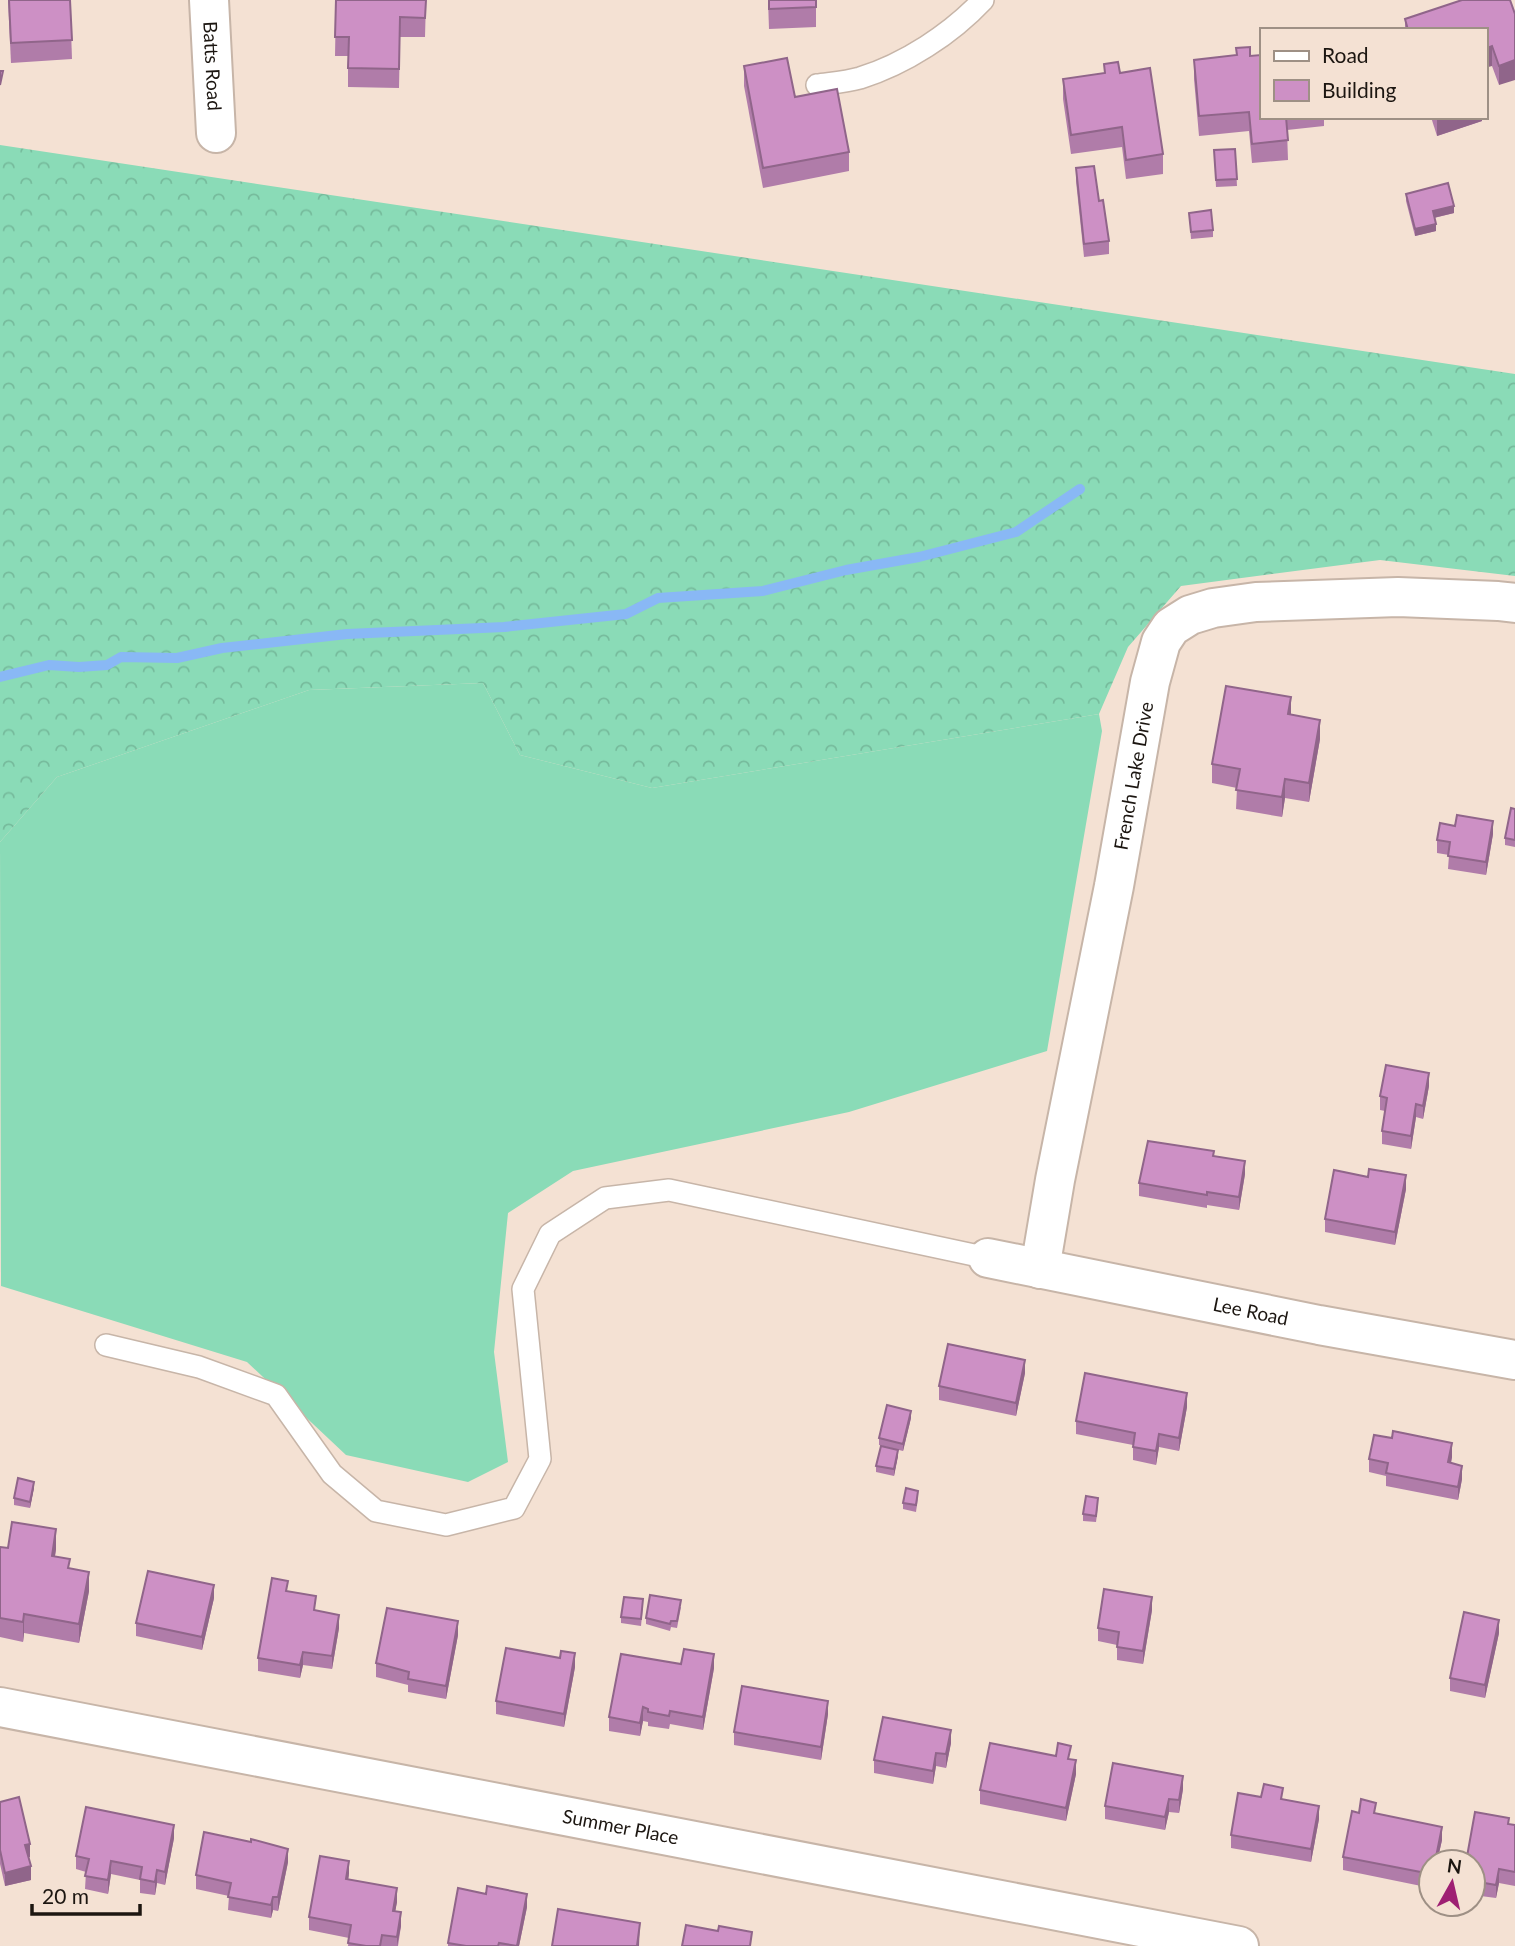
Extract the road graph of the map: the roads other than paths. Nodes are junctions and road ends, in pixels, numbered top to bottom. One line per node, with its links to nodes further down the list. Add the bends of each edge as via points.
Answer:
1 (209, 0): 4 (street, Batts Road)
2 (983, 0): 3 (lane, via 914,54 859,79)
3 (817, 85)
4 (216, 133)
5 (1515, 603): 7 (street, French Lake Drive, via 1398,597 1256,602 1213,608 1171,627 1161,642 1150,682)
6 (988, 1258): 7 (street, Lee Road); 8 (lane, via 669,1190 605,1198 550,1234 523,1289 540,1460 514,1508 446,1525 376,1511 332,1474 276,1395 199,1367)
7 (1040, 1269): 9 (street, Lee Road)
8 (106, 1345)
9 (1515, 1360)
10 (0, 1707): 11 (street, Summer Place)
11 (1239, 1946)

